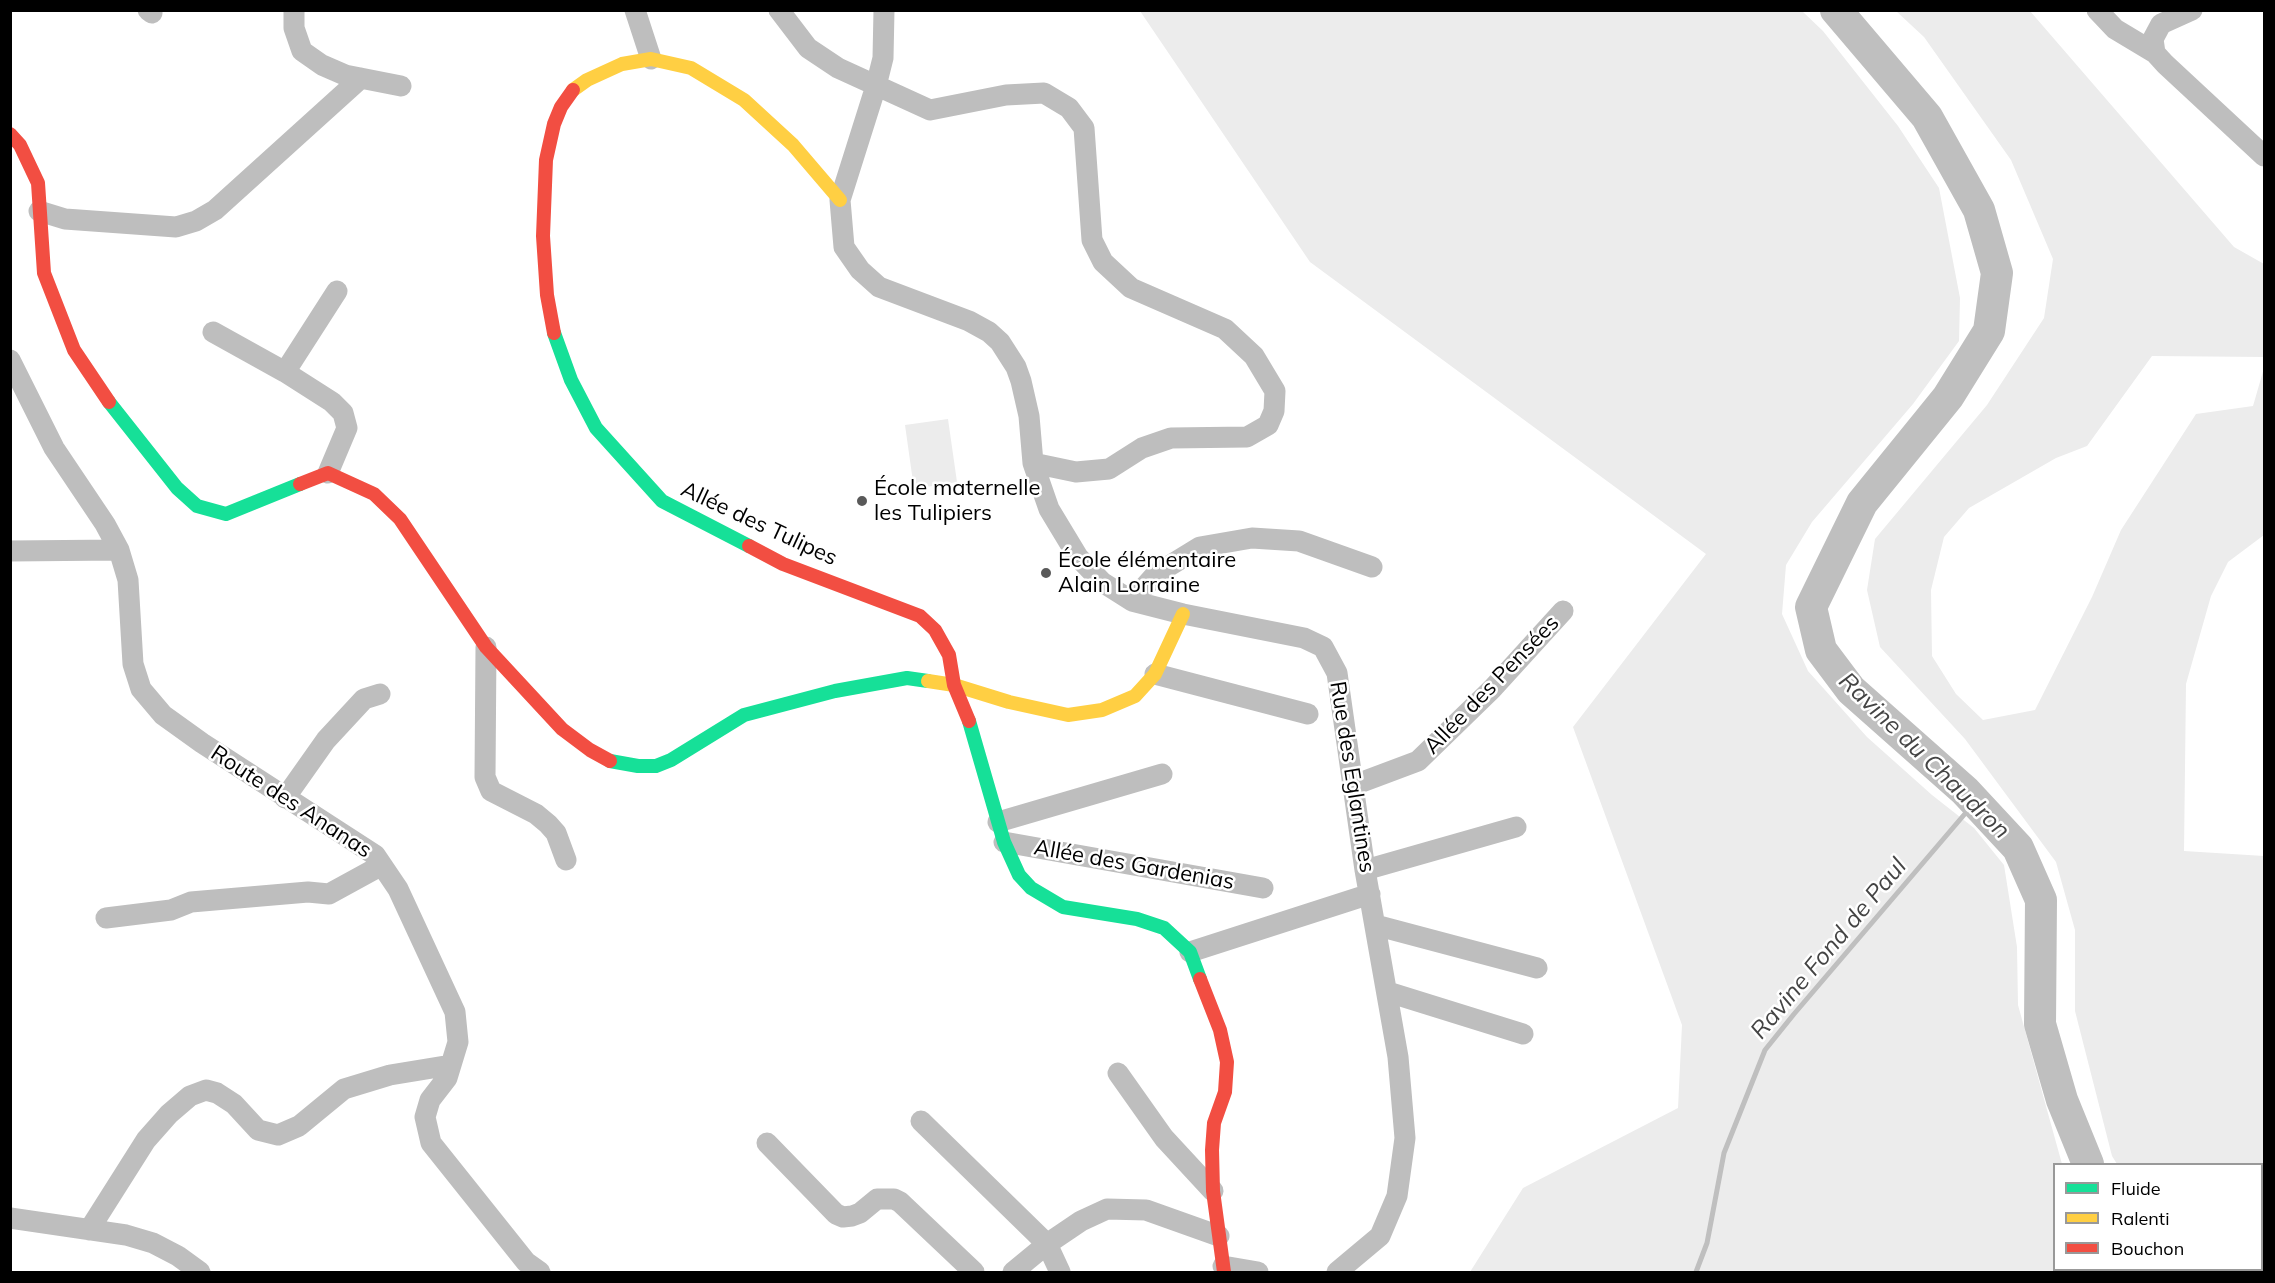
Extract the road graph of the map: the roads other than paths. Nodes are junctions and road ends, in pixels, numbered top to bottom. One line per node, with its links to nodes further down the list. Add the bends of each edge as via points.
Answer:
1 (294, 10): 9 (street, via 294,28 302,51 322,65)
2 (635, 10): 8 (street)
3 (779, 10): 11 (street, via 808,48)
4 (2097, 10): 7 (street, via 2115,29)
5 (2192, 10): 7 (street, via 2161,24 2153,39)
6 (891, 13): 11 (street, Rue des Eglantines)
7 (2155, 52): 13 (street)
8 (651, 59): 14 (street, Allée des Tulipes, via 691,68 744,100 793,145); 30 (street, Allée des Tulipes, via 622,64 587,80 570,93 554,124 546,160 543,236 555,338 571,380 596,428 662,501 783,564 920,616 935,630 949,655)
9 (361, 78): 10 (street); 15 (street, via 215,210 196,221 176,228 65,219)
10 (401, 86)
11 (876, 86): 14 (street, Rue des Eglantines); 20 (street, via 930,110 1006,95 1044,93 1069,108 1084,128 1092,240 1103,262 1131,288 1225,328 1254,356 1275,391 1274,411 1268,425 1247,437 1170,438 1142,448 1109,469 1076,472)
12 (10, 134): 15 (street, via 20,145 38,183)
13 (2265, 156)
14 (840, 200): 20 (street, Rue des Eglantines, via 844,247 860,270 879,287 969,321 1000,342 1021,381)
15 (39, 211): 21 (street, via 44,273 74,350 99,390 177,488 197,506 226,514)
16 (337, 291): 19 (street)
17 (213, 332): 19 (street)
18 (10, 360): 22 (street, Route des Ananas, via 54,448)
19 (285, 372): 21 (street, via 343,413 347,428)
20 (1033, 463): 25 (street, Rue des Eglantines, via 1049,509 1078,557 1102,582)
21 (328, 473): 28 (street, via 374,495 400,519)
22 (119, 550): 23 (street); 35 (street, Route des Ananas, via 128,580 133,664 141,689 163,715)
23 (10, 551)
24 (1372, 567): 25 (street, via 1299,541 1252,538 1200,548 1156,574)
25 (1132, 601): 27 (street, Rue des Eglantines)
26 (1563, 611): 34 (street, Allée des Pensées, via 1492,690 1418,761)
27 (1183, 614): 29 (street); 34 (street, Rue des Eglantines, via 1304,638 1323,647 1337,673)
28 (486, 647): 30 (street, via 562,729 612,762 638,766 656,766 671,760 744,715 835,691 907,678); 38 (street, via 485,777 491,790 548,824 556,833)
29 (1155, 674): 30 (street, via 1135,696 1102,710 1068,715); 32 (street)
30 (954, 685): 37 (street, Allée des Tulipes, via 966,712)
31 (380, 694): 35 (street, via 364,699 326,740)
32 (1308, 714)
33 (1162, 774): 37 (street, Allée des Gardenias)
34 (1354, 785): 40 (street, Rue des Eglantines)
35 (285, 798): 39 (street, Route des Ananas, via 375,855)
36 (1516, 827): 40 (street)
37 (1001, 832): 41 (street, Allée des Gardenias); 45 (street, Allée des Tulipes, via 1019,874 1040,894 1063,907 1137,918 1164,928)
38 (566, 860)
39 (382, 865): 43 (street, via 329,894 308,892 192,902 171,910); 49 (street, Route des Ananas, via 398,889 455,1012 458,1042)
40 (1365, 870): 42 (street, Rue des Eglantines)
41 (1263, 888)
42 (1370, 894): 44 (street, Rue des Eglantines); 45 (street)
43 (106, 918)
44 (1375, 925): 46 (street); 47 (street, Rue des Eglantines)
45 (1190, 952): 53 (street, via 1220,1030 1227,1062 1225,1092 1214,1123)
46 (1537, 968)
47 (1388, 992): 48 (street); 65 (street, Rue des Eglantines, via 1405,1138 1397,1196 1380,1236)
48 (1523, 1034)
49 (451, 1065): 55 (street, via 390,1075 344,1089 299,1125 278,1135 258,1130 234,1104 217,1094 206,1090 189,1096 146,1140); 60 (street, Route des Ananas, via 447,1078 430,1100 425,1117 431,1143 526,1262)
50 (1118, 1074): 53 (street, via 1164,1138)
51 (921, 1121): 57 (street)
52 (766, 1143): 61 (street, via 836,1214 860,1214 877,1199 894,1199)
53 (1213, 1191): 56 (street)
54 (10, 1218): 55 (street)
55 (88, 1230): 59 (street, via 153,1243)
56 (1219, 1236): 57 (street, via 1146,1210 1107,1209); 58 (street)
57 (1047, 1244): 62 (street); 63 (street)
58 (1224, 1269): 64 (street)
59 (200, 1272)
60 (540, 1272)
61 (974, 1272)
62 (1013, 1272)
63 (1060, 1272)
64 (1258, 1272)
65 (1337, 1272)

